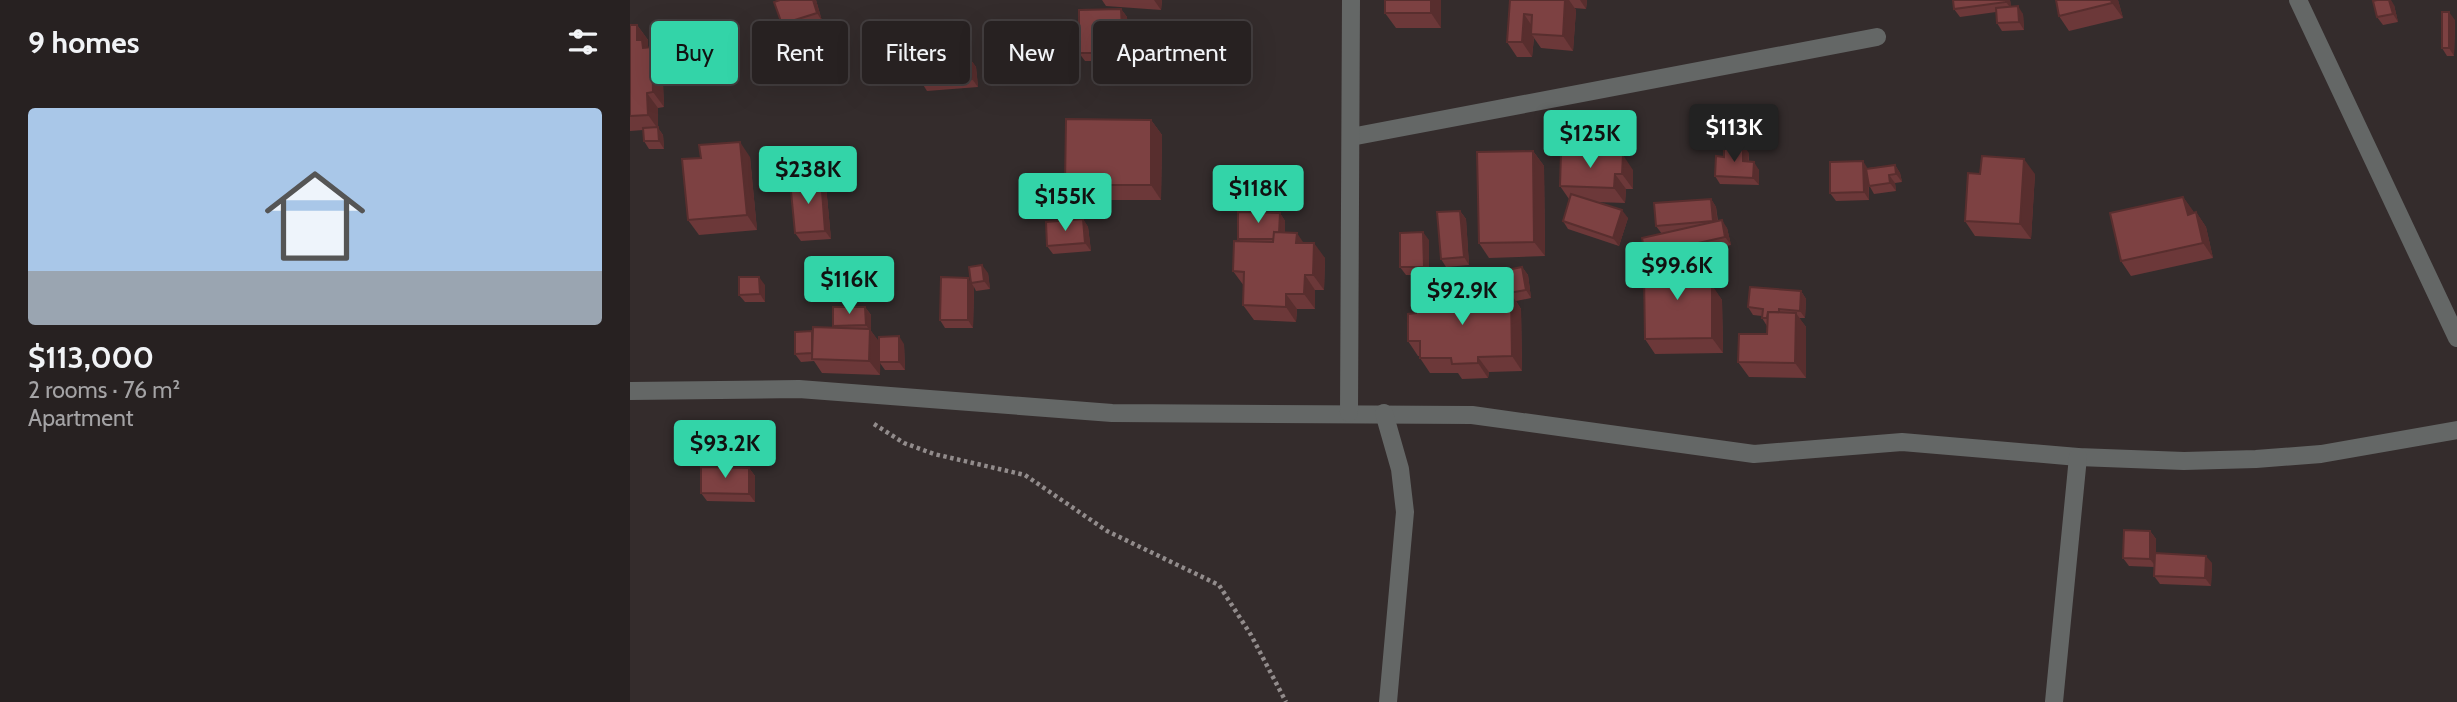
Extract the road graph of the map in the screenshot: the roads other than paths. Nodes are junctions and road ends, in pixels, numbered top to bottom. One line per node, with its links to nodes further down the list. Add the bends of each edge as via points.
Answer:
1 (1351, 0): 4 (street)
2 (2298, 0): 5 (street)
3 (1877, 37): 4 (street)
4 (1351, 137): 8 (street)
5 (2457, 338)
6 (630, 391): 8 (street, via 799,388 1112,414)
7 (1384, 413): 8 (street); 10 (street, via 1472,415 1754,454 1902,442); 11 (street, via 1400,469 1405,512)
8 (1349, 414)
9 (2457, 430): 10 (street, via 2321,454 2256,459)
10 (2078, 457): 12 (street)
11 (1388, 702)
12 (2054, 702)

